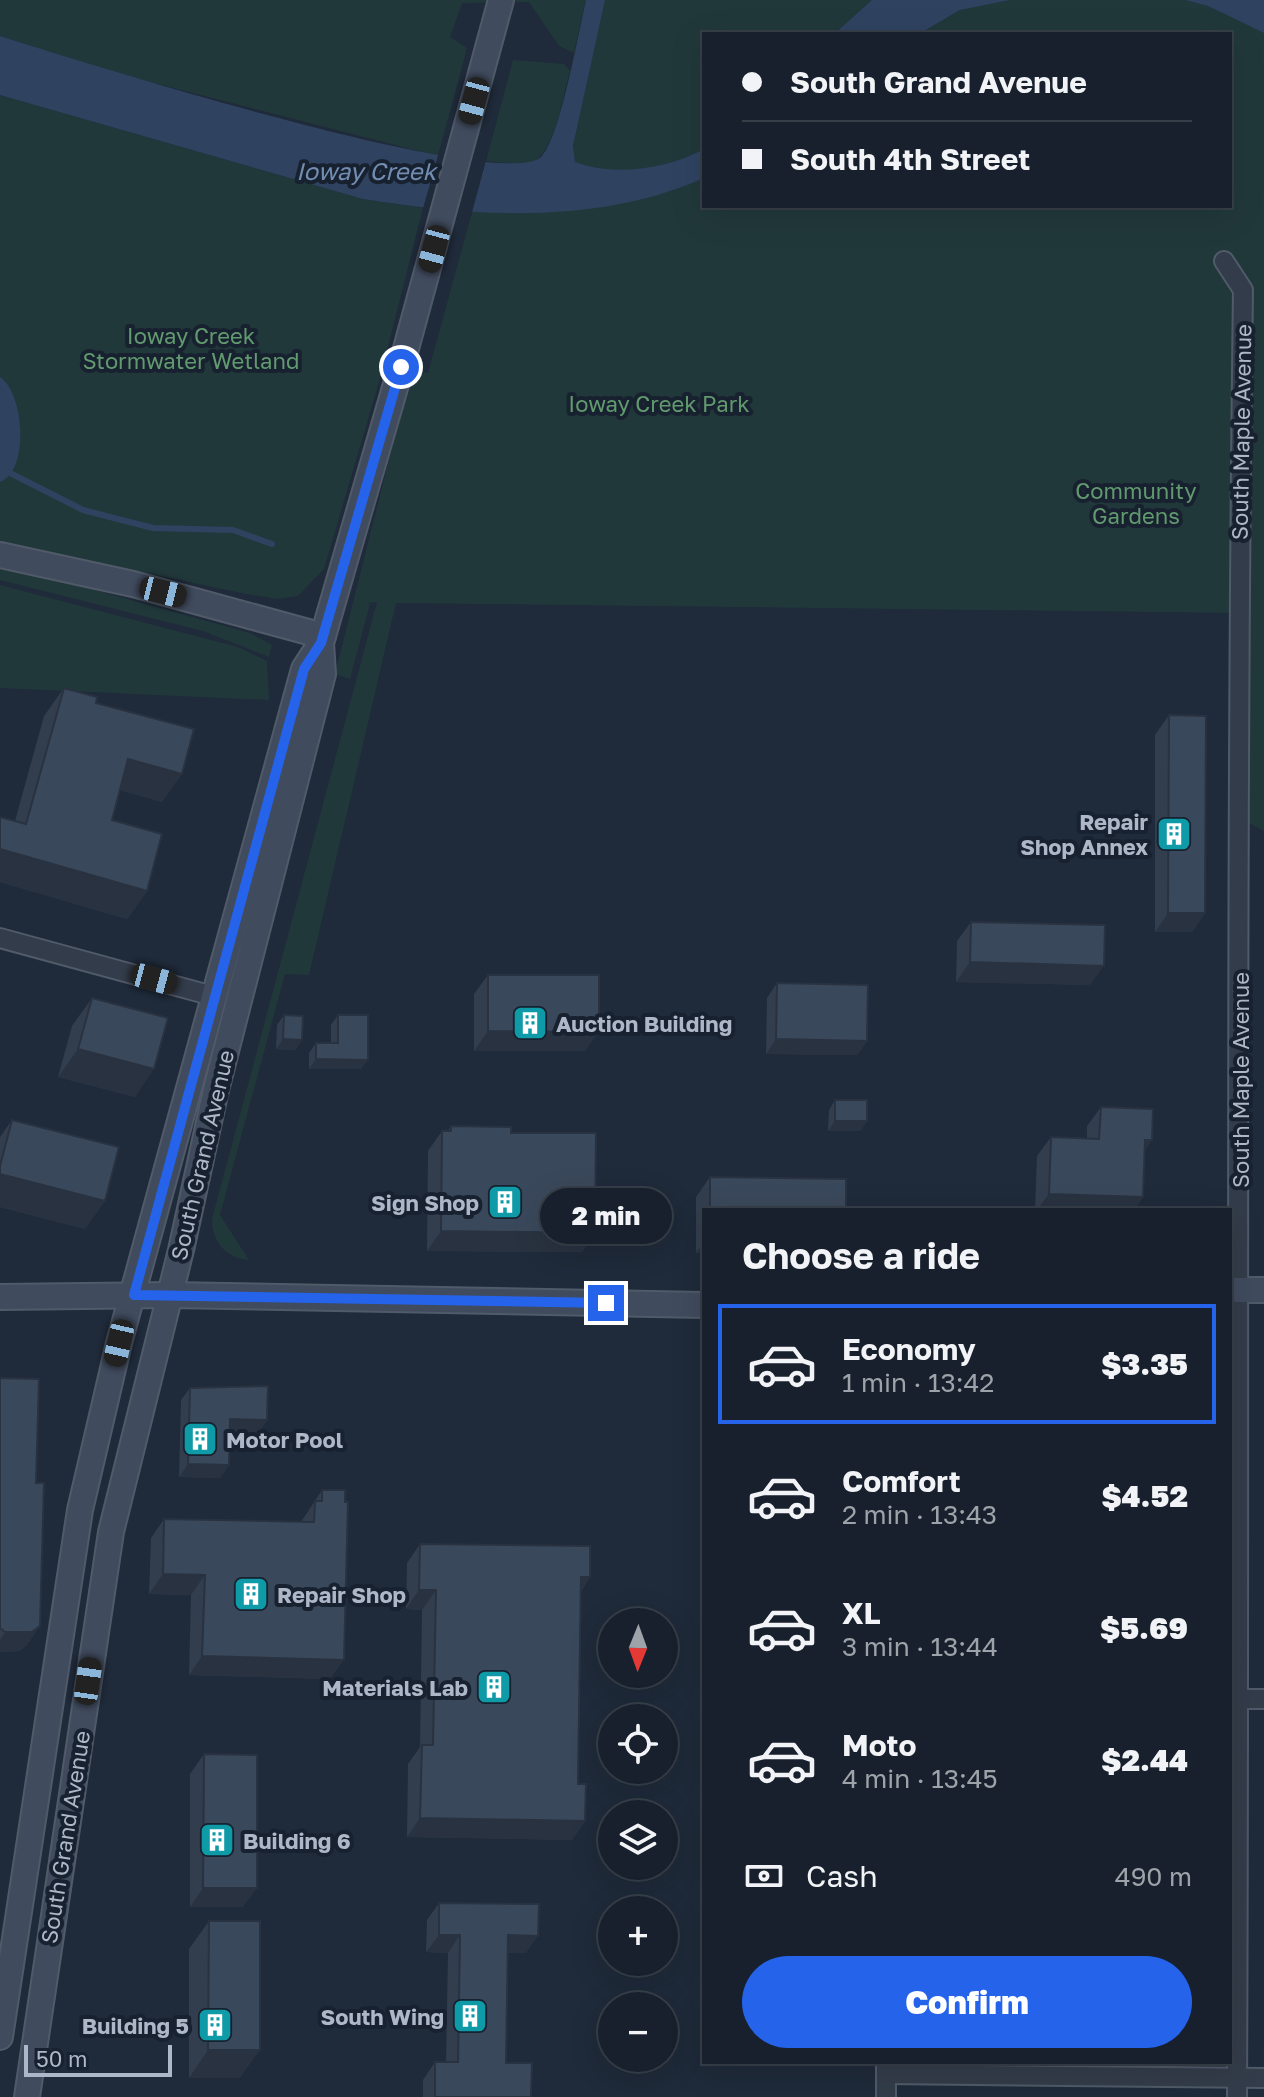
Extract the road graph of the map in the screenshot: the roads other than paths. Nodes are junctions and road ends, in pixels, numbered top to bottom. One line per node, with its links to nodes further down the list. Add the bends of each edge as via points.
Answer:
1 (500, 6): 4 (street, South Grand Avenue)
2 (1224, 261): 7 (street, South Maple Avenue, via 1243,290 1238,613)
3 (0, 555): 4 (street, via 163,592)
4 (322, 640): 6 (street, South Grand Avenue, via 304,669); 9 (street, South Grand Avenue, via 323,674 216,1090)
5 (0, 938): 6 (street)
6 (213, 996): 8 (street, South Grand Avenue)
7 (1245, 1290): 12 (street, South Maple Avenue)
8 (134, 1295): 9 (street); 10 (street); 14 (street, South Grand Avenue, via 80,1510)
9 (170, 1295): 11 (street); 18 (street, South Grand Avenue, via 111,1532)
10 (0, 1297)
11 (702, 1305)
12 (1234, 1699): 13 (street); 16 (street, South Maple Avenue)
13 (1264, 1699)
14 (0, 2037)
15 (886, 2068): 16 (street); 19 (street)
16 (1237, 2078): 17 (street); 20 (street, South Maple Avenue)
17 (1264, 2078)
18 (27, 2097)
19 (886, 2097)
20 (1237, 2097)

